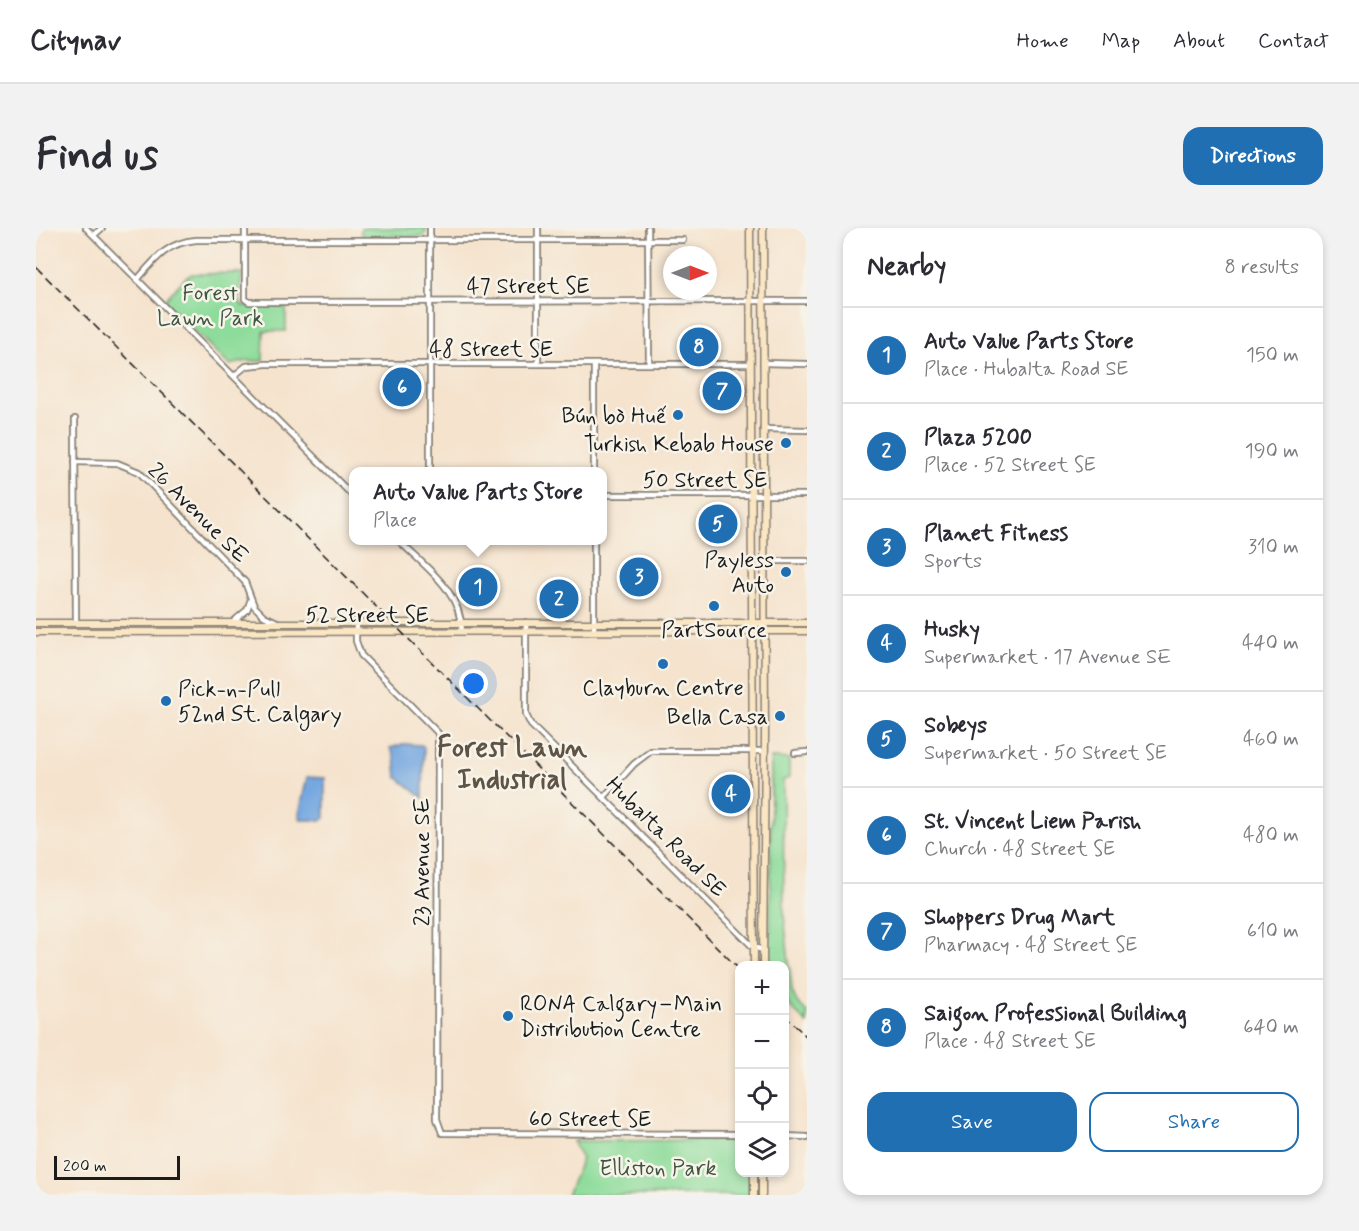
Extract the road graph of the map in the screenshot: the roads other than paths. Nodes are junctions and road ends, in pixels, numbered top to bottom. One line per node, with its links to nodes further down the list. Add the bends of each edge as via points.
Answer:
1 (86, 228): 9 (street)
2 (102, 228): 9 (street)
3 (245, 228): 10 (street)
4 (430, 228): 11 (street)
5 (538, 228): 14 (street)
6 (648, 228): 12 (street)
7 (750, 228): 19 (main road)
8 (763, 228): 16 (main road)
9 (94, 235): 15 (street)
10 (245, 239): 11 (street); 15 (street, via 179,241 156,258); 21 (street, 47 Street SE, via 245,299 249,302)
11 (430, 239): 14 (street); 21 (street)
12 (648, 239): 13 (street); 14 (street); 18 (street)
13 (683, 240)
14 (538, 241): 17 (street)
15 (137, 280): 29 (street)
16 (763, 300): 19 (street, 47 Street SE); 20 (street, 47 Street SE); 22 (main road)
17 (538, 301): 18 (street, 47 Street SE); 21 (street, 47 Street SE); 24 (street)
18 (648, 301): 19 (street, 47 Street SE); 26 (street)
19 (750, 301): 27 (main road)
20 (807, 301)
21 (429, 302): 23 (street)
22 (763, 363): 28 (street); 31 (main road)
23 (430, 364): 24 (street, 48 Street SE); 29 (street, 48 Street SE, via 254,364); 34 (street)
24 (538, 364): 25 (street, 48 Street SE)
25 (594, 364): 26 (street, 48 Street SE); 35 (street)
26 (649, 364): 27 (street, 48 Street SE)
27 (751, 364): 38 (main road)
28 (807, 364)
29 (234, 375): 36 (street)
30 (75, 419): 33 (street)
31 (763, 429): 32 (street); 39 (main road)
32 (807, 430)
33 (75, 462): 45 (street, 26 Avenue SE, via 117,463 139,472 245,582); 54 (street)
34 (430, 467)
35 (594, 467)
36 (349, 492)
37 (607, 495): 38 (street, 50 Street SE)
38 (751, 495): 39 (street, 50 Street SE); 51 (main road)
39 (764, 495): 40 (street, 50 Street SE); 43 (main road)
40 (807, 495)
41 (403, 545): 55 (street, via 454,596)
42 (594, 545): 50 (street)
43 (765, 561): 44 (street); 52 (main road)
44 (807, 561)
45 (251, 599): 46 (street, via 248,610); 47 (street, 26 Avenue SE, via 264,616)
46 (232, 622): 47 (main road, 52 Street SE); 54 (main road, 52 Street SE)
47 (277, 622): 48 (main road, 52 Street SE)
48 (356, 622): 55 (main road, 52 Street SE); 62 (street, 23 Avenue SE)
49 (526, 622): 50 (main road, 52 Street SE); 55 (main road, 52 Street SE); 64 (street)
50 (594, 622): 51 (main road, 52 Street SE); 58 (street)
51 (751, 622): 52 (main road, 52 Street SE); 59 (main road)
52 (765, 622): 56 (main road, 52 Street SE); 57 (main road)
53 (36, 623): 54 (main road, 52 Street SE)
54 (76, 623)
55 (462, 623): 63 (street)
56 (807, 623)
57 (765, 630): 59 (main road, 52 Street SE); 60 (main road, 52 Street SE); 66 (main road)
58 (594, 631): 59 (main road, 52 Street SE); 64 (main road, 52 Street SE)
59 (751, 631): 65 (main road)
60 (807, 631)
61 (36, 632): 62 (main road, 52 Street SE)
62 (356, 632): 63 (main road, 52 Street SE); 74 (street, 23 Avenue SE, via 361,655 438,733 437,1119)
63 (462, 632): 64 (main road, 52 Street SE)
64 (526, 632): 69 (street, Hubalta Road SE, via 526,715)
65 (753, 751): 66 (street); 69 (street, via 651,751); 70 (main road)
66 (765, 751): 71 (main road)
67 (807, 752): 68 (street)
68 (795, 753)
69 (605, 795): 70 (street, Hubalta Road SE)
70 (753, 946): 71 (street, Hubalta Road SE); 72 (main road)
71 (763, 950): 73 (main road)
72 (754, 961)
73 (763, 961)
74 (441, 1133): 75 (street, 60 Street SE)
75 (735, 1134)
76 (789, 1136): 77 (street)
77 (807, 1137)
78 (754, 1177): 80 (main road)
79 (762, 1177): 81 (main road)
80 (754, 1195)
81 (762, 1195)

